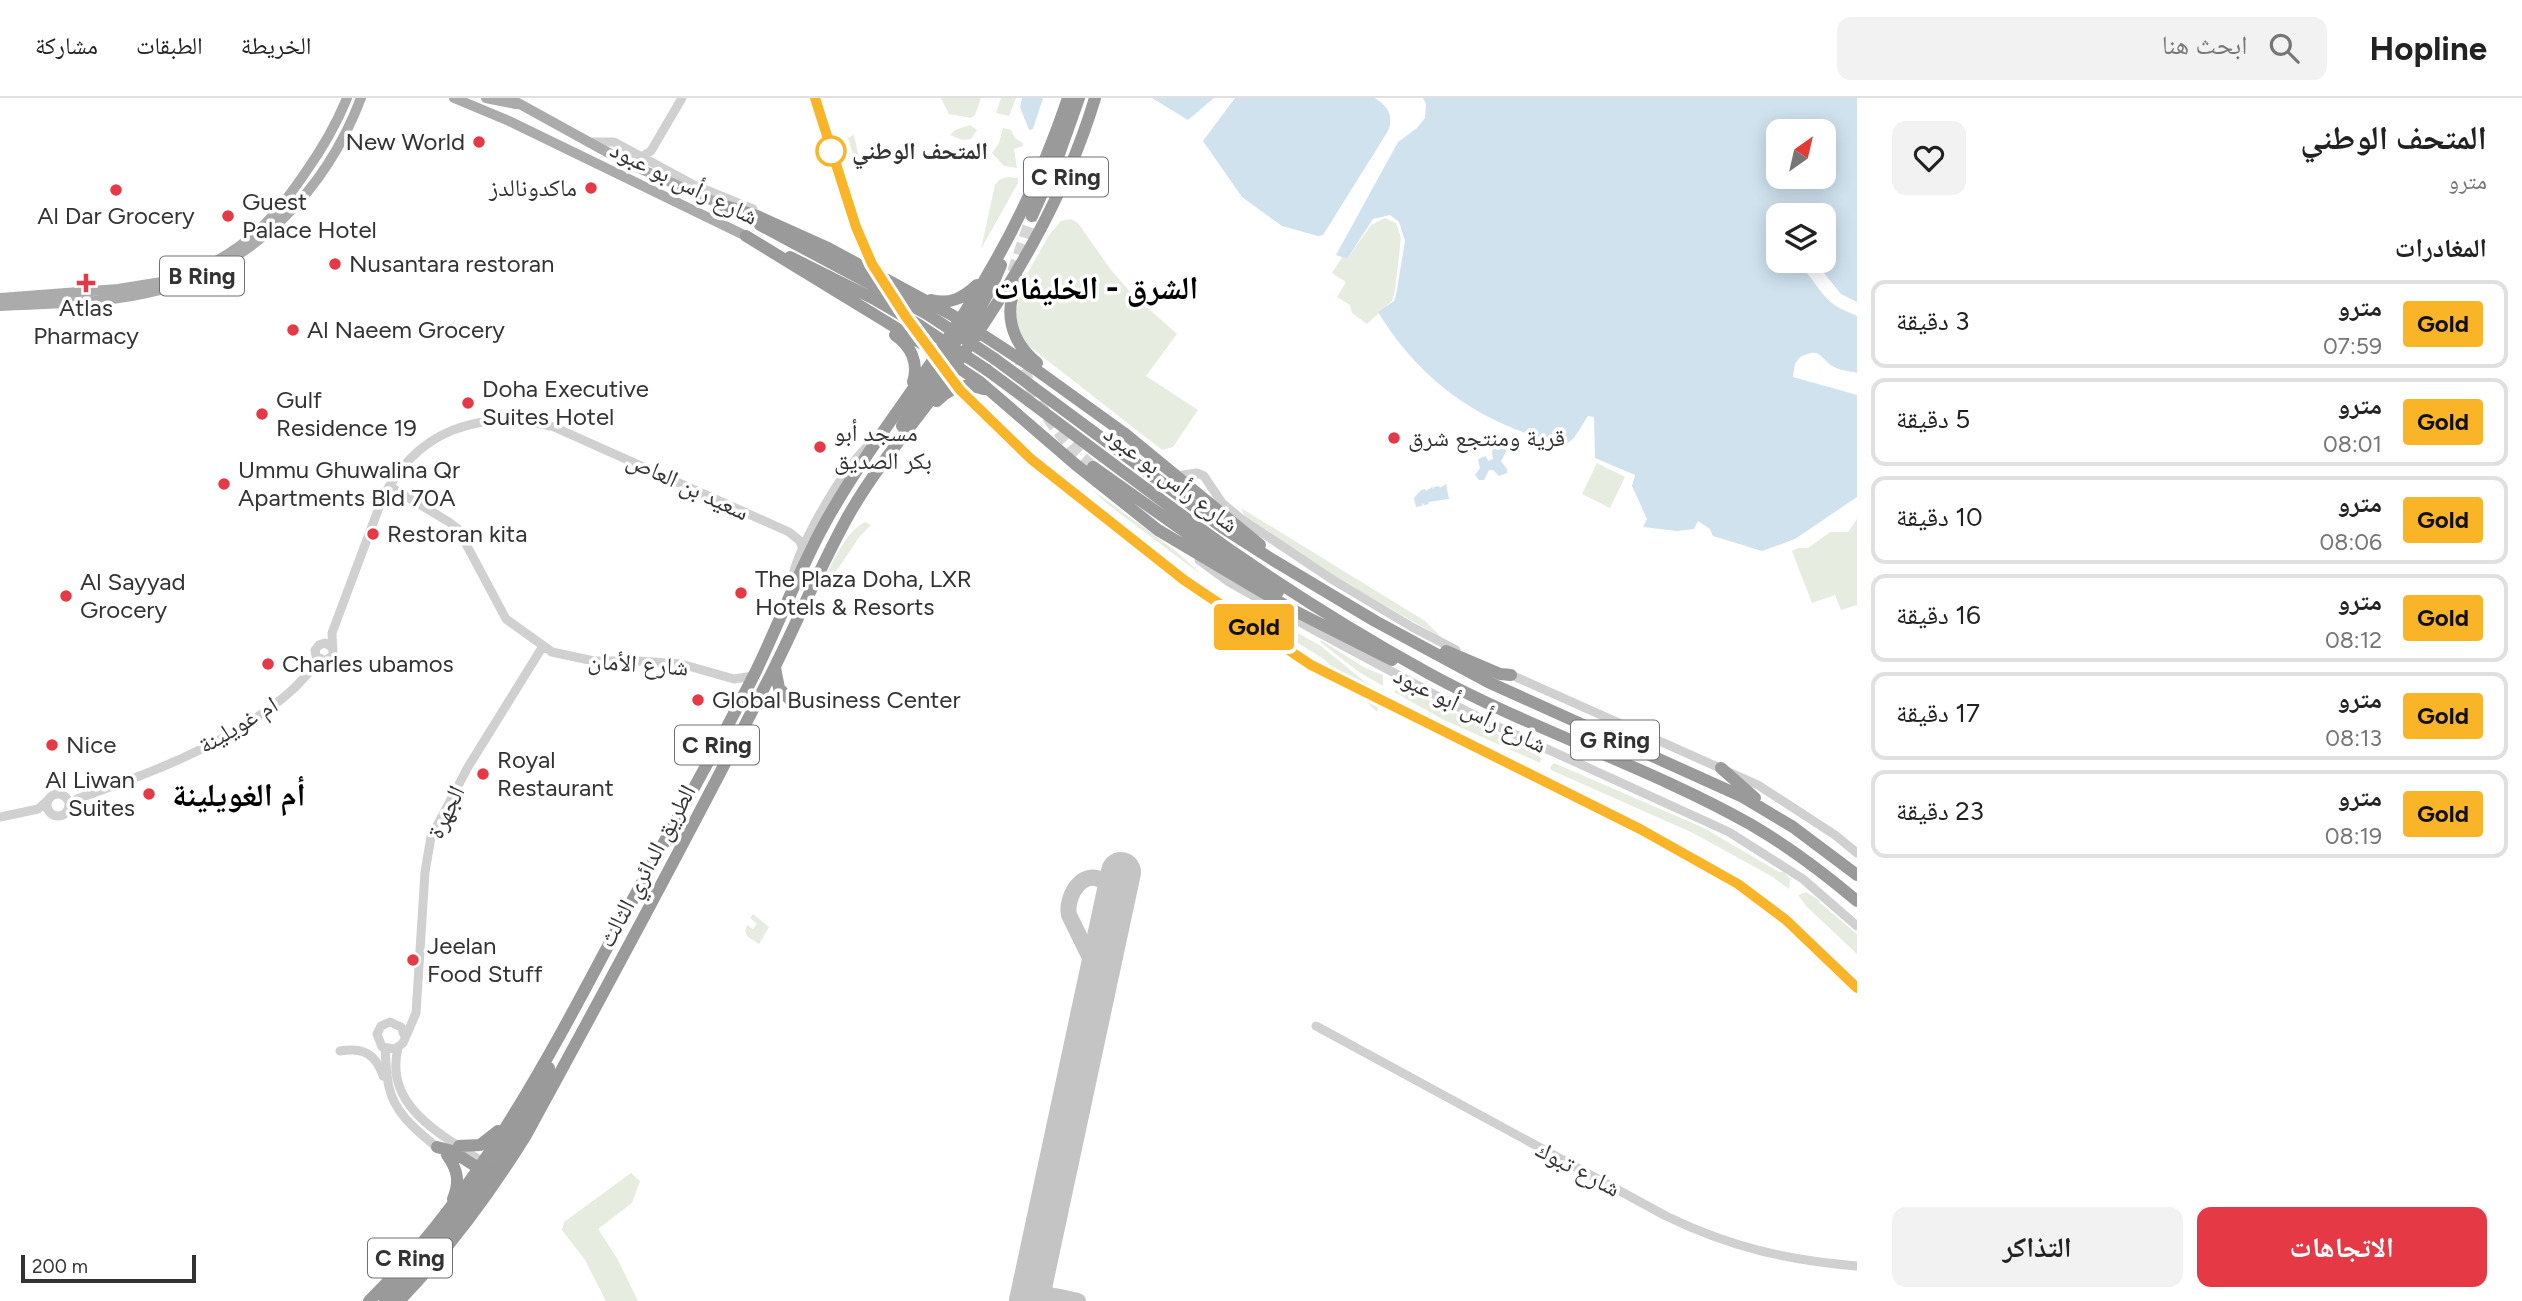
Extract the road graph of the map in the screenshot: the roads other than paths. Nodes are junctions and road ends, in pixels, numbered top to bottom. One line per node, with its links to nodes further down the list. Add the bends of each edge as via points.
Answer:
1 (347, 98): 24 (main road, B Ring, via 322,148 279,210 256,234 218,261 159,283)
2 (368, 98): 10 (main road)
3 (454, 98): 18 (main road, شارع رأس بو عبود)
4 (486, 98): 9 (main road, شارع رأس بو عبود)
5 (681, 98): 12 (street)
6 (1068, 98): 17 (highway, C Ring)
7 (1079, 98): 16 (highway)
8 (1095, 98): 20 (highway, C Ring, via 1075,157)
9 (514, 101): 11 (main road, شارع رأس بو عبود)
10 (359, 103): 25 (main road, B Ring, via 324,168 292,211 212,272 158,291 120,298)
11 (588, 142): 13 (street, شارع رأس بو عبود, via 609,141); 15 (main road, شارع رأس بو عبود)
12 (651, 150): 13 (street); 14 (street)
13 (635, 155): 14 (street, شارع رأس بو عبود)
14 (657, 167): 19 (street, شارع رأس بو عبود, via 806,232)
15 (722, 205): 19 (highway); 26 (highway, شارع رأس بو عبود)
16 (1032, 216)
17 (1013, 228): 21 (highway, C Ring); 27 (highway, via 991,288)
18 (746, 236): 22 (highway); 26 (highway, شارع رأس بو عبود)
19 (819, 244): 23 (highway)
20 (1028, 252): 27 (highway, C Ring); 32 (highway, via 1028,263 1010,304 1017,341 1026,354 1100,408)
21 (988, 274): 23 (highway, via 956,300 937,302); 27 (highway, C Ring)
22 (826, 286): 28 (highway); 29 (highway, via 906,345 915,366)
23 (917, 295): 27 (highway)
24 (0, 298)
25 (0, 306)
26 (923, 319): 42 (highway, شارع رأس بو عبود, bridge, via 995,359); 50 (highway, شارع رأس بو عبود, bridge, via 1187,519)
27 (969, 326): 28 (highway, الطريق الدائري الثالث / C Ring); 28 (highway, الطريق الدائري الثالث / C Ring); 32 (highway)
28 (946, 359): 29 (highway, الطريق الدائري الثالث / C Ring); 30 (highway); 31 (highway, الطريق الدائري الثالث / C Ring); 35 (highway, via 891,442)
29 (910, 389): 33 (highway, الطريق الدائري الثالث / C Ring)
30 (1010, 406): 31 (highway, via 984,389 962,386 947,392); 38 (highway)
31 (918, 417): 35 (highway, الطريق الدائري الثالث / C Ring)
32 (1124, 433): 36 (highway)
33 (874, 444): 39 (street, الطريق الدائري الثالث, via 841,481); 43 (highway, الطريق الدائري الثالث / C Ring, via 824,525)
34 (1093, 467): 48 (highway, via 1235,567)
35 (879, 469): 49 (highway, الطريق الدائري الثالث / C Ring, via 842,527)
36 (1176, 476): 42 (highway, via 1244,530); 51 (street, شارع رأس أبو عبود, via 1204,476 1234,513 1333,580 1412,627)
37 (389, 486): 40 (street, سعيد بن العاص, via 415,453 447,432 492,421 533,421 578,436); 45 (street, سعيد بن العاص); 46 (street, شارع الأمان, via 458,529 502,614)
38 (1158, 530): 48 (highway, via 1291,609); 68 (street, شارع رأس أبو عبود, via 1229,582 1441,698 1729,832 1803,878)
39 (811, 532): 40 (street); 41 (street, الطريق الدائري الثالث)
40 (793, 534): 41 (street)
41 (803, 549): 43 (street, الطريق الدائري الثالث)
42 (1273, 560): 44 (highway, شارع رأس بو عبود / G Ring)
43 (791, 594): 52 (highway, الطريق الدائري الثالث / C Ring)
44 (1374, 621): 51 (highway); 63 (highway, شارع رأس بو عبود / G Ring, via 1488,682)
45 (327, 645): 47 (street, via 316,648); 47 (street, via 332,657)
46 (543, 646): 53 (street, شارع الأمان, via 583,660 673,663); 69 (street, الجهرة, via 431,837)
47 (320, 659): 58 (street, ام غويلينة, via 285,697 240,728 155,771)
48 (1398, 663): 50 (highway)
49 (775, 668): 55 (highway, via 779,688); 81 (highway, الطريق الدائري الثالث / C Ring, via 556,1079)
50 (1428, 673): 67 (highway, شارع رأس بو عبود / G Ring, via 1722,810 1772,837)
51 (1511, 675): 56 (street, شارع رأس أبو عبود)
52 (753, 676): 53 (street, شارع الأمان); 54 (highway, الطريق الدائري الثالث / C Ring)
53 (734, 679): 54 (street)
54 (743, 695): 73 (highway, الطريق الدائري الثالث / C Ring)
55 (793, 703)
56 (1721, 768): 63 (highway); 65 (street, شارع رأس أبو عبود, via 1759,785)
57 (65, 797): 58 (street, ام غويلينة); 59 (street, via 57,794); 61 (street)
58 (77, 799): 61 (street, ام غويلينة)
59 (48, 800): 60 (street); 62 (street)
60 (38, 809): 62 (street); 64 (street)
61 (68, 809): 62 (street, via 61,816)
62 (51, 814)
63 (1773, 814): 66 (highway, شارع رأس بو عبود / G Ring)
64 (0, 817)
65 (1857, 853)
66 (1854, 872)
67 (1857, 904)
68 (1857, 926)
69 (416, 999): 70 (street, via 411,1015); 72 (street, الجهرة, via 415,1016)
70 (398, 1024): 72 (street); 75 (street, via 387,1023 378,1029)
71 (1316, 1026): 83 (street, شارع تبوك, via 1702,1233 1770,1255)
72 (405, 1037): 74 (street)
73 (556, 1044): 78 (highway, الطريق الدائري الثالث / C Ring); 81 (highway, via 535,1099)
74 (398, 1048): 75 (street); 79 (street, via 395,1074 402,1095 425,1121)
75 (384, 1049): 77 (street)
76 (340, 1051): 77 (street, via 368,1053)
77 (388, 1083): 80 (street, via 400,1111)
78 (509, 1121): 79 (highway, via 483,1143); 81 (highway, الطريق الدائري الثالث / C Ring)
79 (460, 1146): 81 (street)
80 (442, 1151): 81 (highway, via 452,1151); 82 (highway, via 458,1180)
81 (488, 1174): 82 (highway, الطريق الدائري الثالث / C Ring); 85 (highway, via 432,1249); 86 (highway, الطريق الدائري الثالث / C Ring, via 447,1248)
82 (448, 1212): 84 (highway, الطريق الدائري الثالث / C Ring)
83 (1857, 1266)
84 (369, 1301)
85 (385, 1301)
86 (399, 1301)

